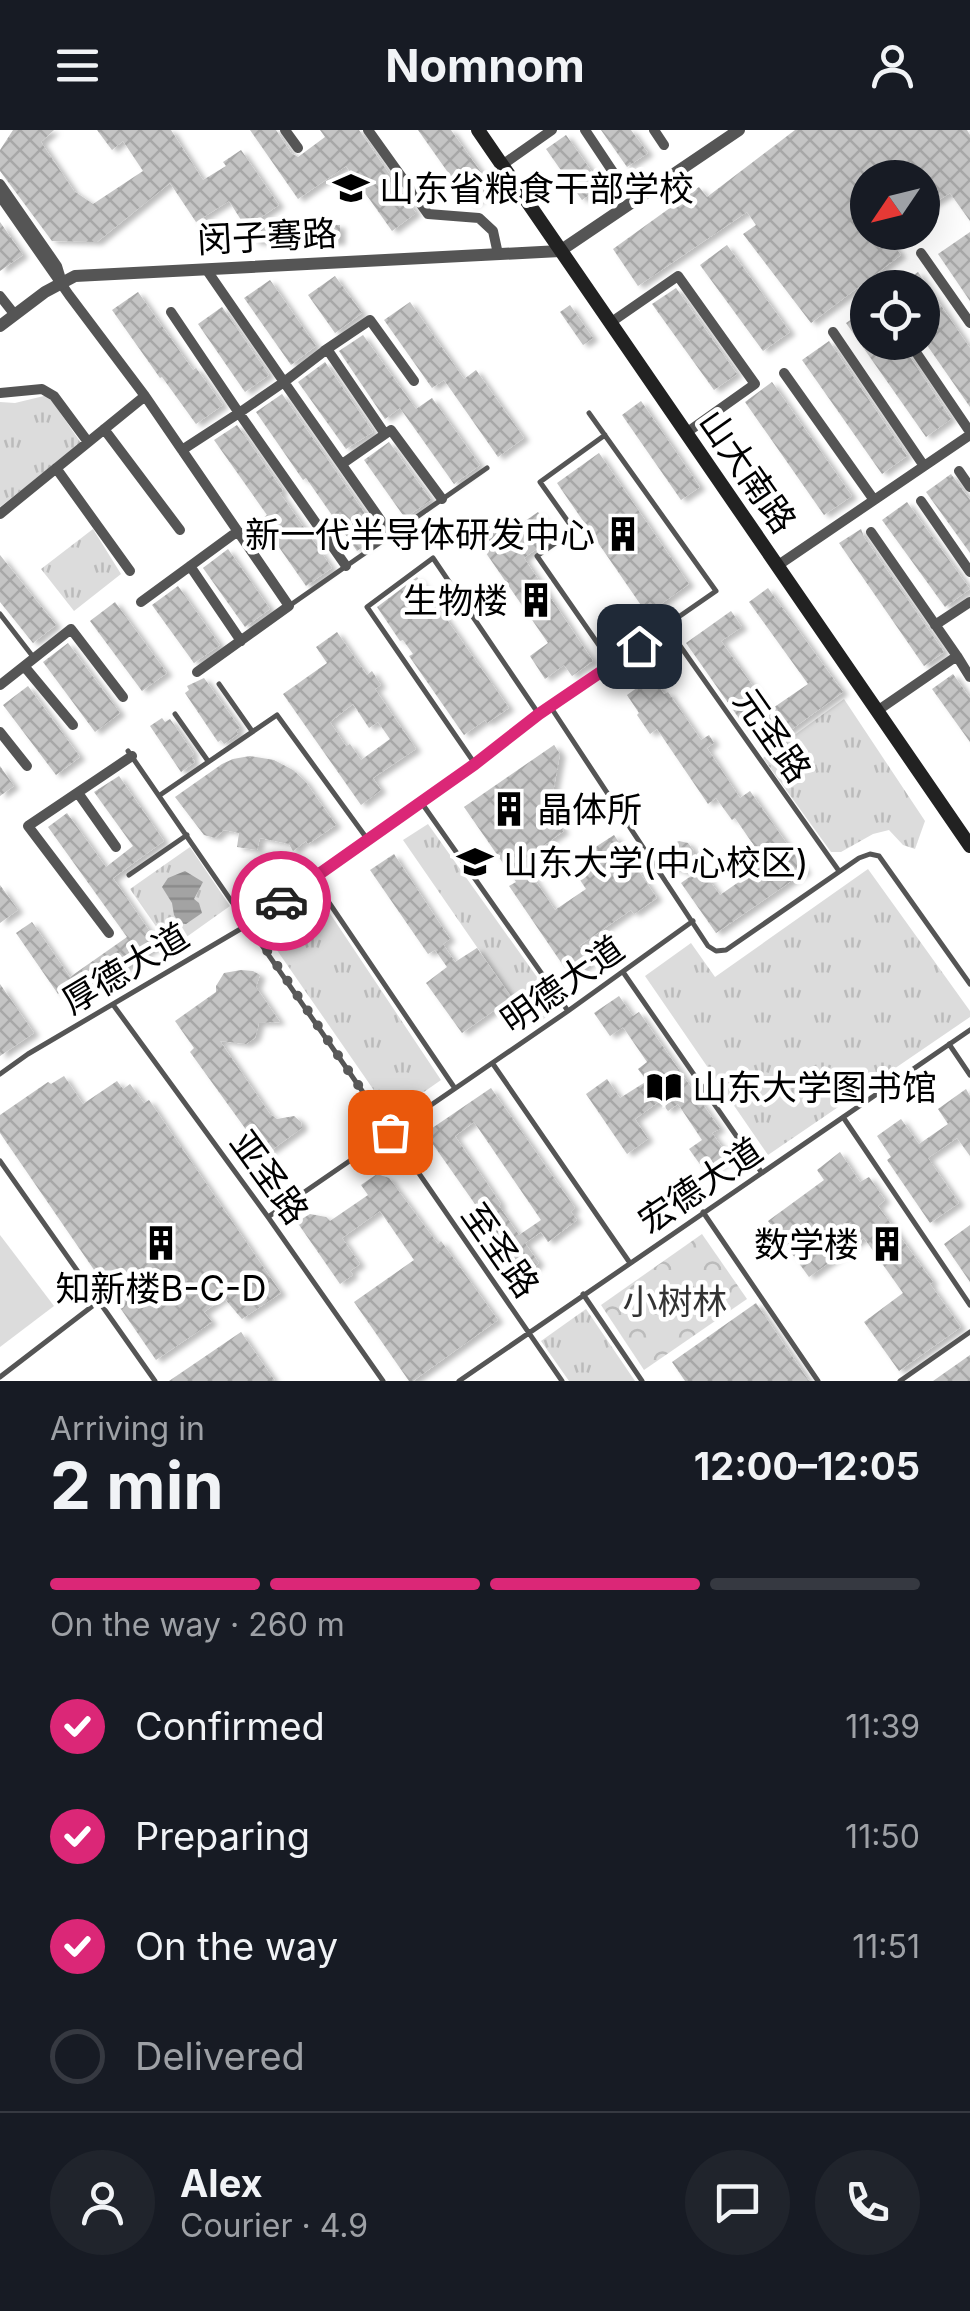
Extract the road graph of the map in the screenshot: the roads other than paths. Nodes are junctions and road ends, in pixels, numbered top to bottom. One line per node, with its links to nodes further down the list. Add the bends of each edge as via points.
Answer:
1 (285, 130): 9 (street)
2 (368, 130): 16 (street, via 428,214 478,218 493,231)
3 (478, 130): 10 (main road, 山大南路)
4 (552, 130): 10 (street)
5 (585, 130): 11 (street)
6 (654, 130): 8 (street)
7 (739, 130): 14 (street)
8 (664, 145)
9 (298, 148)
10 (502, 165): 14 (main road, 山大南路)
11 (617, 178)
12 (0, 184): 18 (street, via 58,266)
13 (0, 196): 18 (street)
14 (560, 252): 16 (street, 闵子骞路); 22 (main road, 山大南路)
15 (921, 253): 23 (street)
16 (498, 254): 17 (street, 闵子骞路)
17 (206, 269): 18 (street, 闵子骞路); 30 (street)
18 (62, 282): 21 (street); 32 (street)
19 (0, 296): 21 (street)
20 (171, 312): 34 (street)
21 (15, 314): 24 (street)
22 (610, 323): 36 (main road, 山大南路); 36 (street, via 678,276 755,384)
23 (970, 323)
24 (0, 326)
25 (832, 332): 43 (street)
26 (324, 352): 29 (street, via 370,320); 30 (street); 37 (street)
27 (921, 360): 38 (street)
28 (784, 373): 49 (street)
29 (414, 381)
30 (284, 382): 34 (street); 42 (street)
31 (0, 393): 40 (street, via 42,389)
32 (145, 396): 35 (street); 41 (street)
33 (589, 412): 39 (lane)
34 (240, 413): 41 (street); 57 (street)
35 (104, 429): 40 (street); 52 (street)
36 (686, 433): 58 (main road, 山大南路)
37 (386, 434): 42 (street); 48 (street, via 391,430)
38 (970, 434): 43 (street)
39 (605, 435): 66 (lane, 厚德大道, via 716,591); 70 (lane, via 540,482 574,530 537,556)
40 (88, 442): 44 (street)
41 (182, 450): 53 (street)
42 (342, 464): 55 (street)
43 (924, 466): 49 (street)
44 (56, 468): 51 (street); 59 (street)
45 (487, 468): 48 (lane)
46 (959, 471): 47 (street)
47 (970, 487)
48 (442, 499): 55 (lane)
49 (874, 500): 58 (street)
50 (921, 500): 60 (street)
51 (0, 514)
52 (180, 530)
53 (238, 531): 56 (street); 63 (street)
54 (871, 532): 65 (street)
55 (391, 535): 57 (lane)
56 (190, 566): 61 (street); 67 (street)
57 (346, 566): 63 (lane)
58 (777, 566): 78 (main road, 山大南路)
59 (130, 571)
60 (970, 572)
61 (141, 602)
62 (970, 602): 65 (street)
63 (289, 606): 67 (street)
64 (0, 614): 69 (lane)
65 (935, 625): 68 (street)
66 (666, 626): 70 (lane, 厚德大道); 95 (lane, 元圣路)
67 (241, 640): 72 (street)
68 (956, 656): 73 (street); 78 (street)
69 (34, 658): 71 (street); 76 (street, via 71,629)
70 (612, 664): 77 (lane, 厚德大道)
71 (24, 666): 75 (street); 81 (street)
72 (197, 672)
73 (970, 676)
74 (220, 684): 82 (lane)
75 (0, 685)
76 (123, 696)
77 (550, 706): 80 (lane, 厚德大道); 98 (lane)
78 (877, 711): 93 (main road, 山大南路)
79 (175, 714): 85 (lane)
80 (539, 714): 86 (lane, 厚德大道); 86 (lane, via 433,558 366,606)
81 (73, 725)
82 (252, 731): 85 (lane); 92 (lane, via 277,715)
83 (0, 732): 87 (street)
84 (130, 754): 88 (street); 89 (lane, 至圣路)
85 (208, 761): 89 (lane)
86 (475, 764): 90 (lane, 厚德大道)
87 (27, 766)
88 (78, 793): 94 (street); 100 (street, via 28,826)
89 (159, 795): 91 (lane, 至圣路)
90 (420, 802): 92 (lane, 厚德大道); 104 (lane)
91 (187, 835): 96 (lane); 99 (lane, 至圣路)
92 (368, 840): 97 (lane, 厚德大道)
93 (970, 846)
94 (116, 847)
95 (838, 871): 98 (lane, via 726,950 708,946); 102 (lane, via 870,854 880,856)
96 (129, 875)
97 (312, 878): 99 (lane, 厚德大道); 110 (lane)
98 (693, 922): 101 (lane, 明德大道)
99 (249, 924): 103 (lane, 厚德大道); 112 (lane, 至圣路)
100 (110, 932)
101 (623, 972): 104 (lane, 明德大道); 114 (lane)
102 (970, 984)
103 (113, 1005): 108 (lane, 厚德大道); 116 (lane, 亚圣路)
104 (568, 1011): 107 (lane, 明德大道)
105 (970, 1030): 106 (lane, 宏德大道)
106 (949, 1044): 109 (lane); 111 (lane, 宏德大道)
107 (492, 1063): 110 (lane, 明德大道); 117 (lane)
108 (0, 1074)
109 (970, 1075)
110 (454, 1088): 112 (lane, 明德大道)
111 (843, 1117): 114 (lane, 宏德大道); 120 (lane)
112 (390, 1132): 116 (lane, 明德大道); 122 (lane, 至圣路)
113 (0, 1161): 119 (lane)
114 (762, 1173): 115 (lane, 宏德大道)
115 (703, 1212): 117 (lane, 宏德大道); 129 (lane)
116 (268, 1217): 125 (lane, 亚圣路)
117 (630, 1263): 118 (lane, 宏德大道)
118 (583, 1294): 122 (lane, 宏德大道); 128 (lane)
119 (99, 1301): 123 (lane); 124 (lane)
120 (970, 1304)
121 (970, 1332): 130 (lane)
122 (528, 1333): 126 (lane, 宏德大道); 127 (lane, 至圣路)
123 (0, 1377)
124 (155, 1381)
125 (383, 1381)
126 (459, 1381)
127 (562, 1381)
128 (642, 1381)
129 (818, 1381)
130 (900, 1381)

